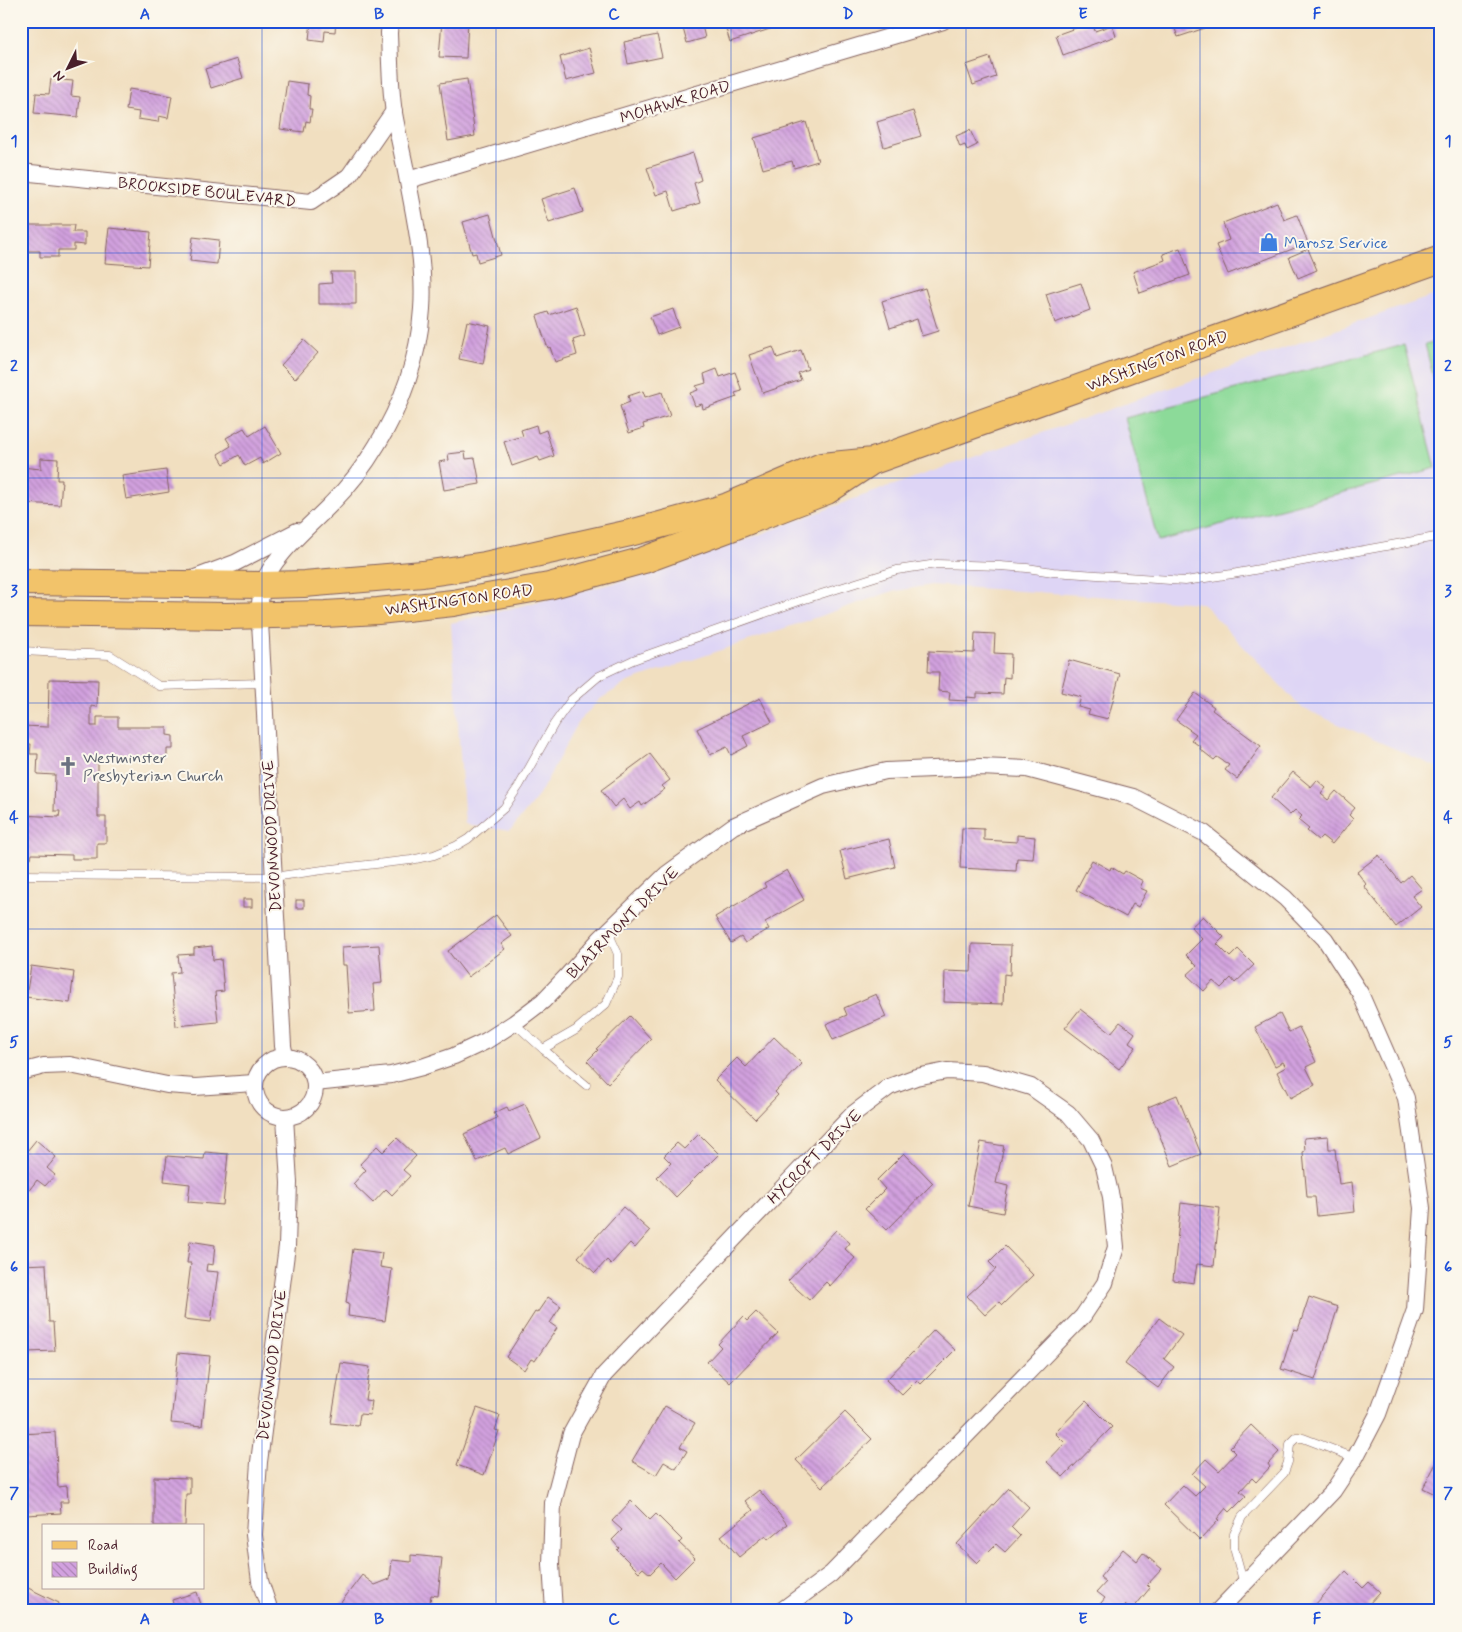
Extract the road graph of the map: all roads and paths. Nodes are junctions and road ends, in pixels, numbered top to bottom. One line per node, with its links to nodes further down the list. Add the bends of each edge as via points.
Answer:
1 (390, 21): 3 (street)
2 (943, 21): 5 (street, MOHAWK ROAD)
3 (394, 111): 4 (street, BROOKSIDE BOULEVARD, via 348,176 311,202); 5 (street)
4 (21, 172)
5 (408, 180): 8 (street, via 422,282 422,308 413,362 405,389 369,458 349,485)
6 (1441, 259): 7 (main road, WASHINGTON ROAD)
7 (873, 461): 12 (main road, WASHINGTON ROAD, via 822,466 716,510 504,561 423,574); 14 (main road, WASHINGTON ROAD, via 826,491 728,530 644,560 549,586 378,611)
8 (313, 522): 11 (street, via 235,563); 12 (street, via 284,552)
9 (1441, 536): 18 (lane, via 1185,581 1000,566 937,564 897,570 802,600 642,657 599,676 571,700 504,808 456,846 411,860)
10 (21, 582): 11 (main road, WASHINGTON ROAD)
11 (174, 584): 12 (main road, WASHINGTON ROAD)
12 (263, 585): 14 (street, DEVONWOOD DRIVE)
13 (21, 613): 14 (main road, WASHINGTON ROAD)
14 (260, 616): 16 (street, DEVONWOOD DRIVE)
15 (21, 651): 16 (lane, via 110,655 159,686)
16 (264, 683): 18 (street, DEVONWOOD DRIVE)
17 (21, 876): 18 (lane)
18 (273, 877): 22 (street, DEVONWOOD DRIVE)
19 (608, 932): 20 (street, BLAIRMONT DRIVE, via 543,1001); 21 (lane, via 618,954 618,977 606,1004 576,1030); 28 (street, BLAIRMONT DRIVE, via 667,874 734,826 823,786 886,771 1027,768 1133,797 1204,833 1285,898 1325,939 1360,993 1406,1098 1422,1208 1415,1310 1378,1414)
20 (514, 1023): 21 (lane); 25 (street, BLAIRMONT DRIVE, via 486,1041 422,1068 392,1075)
21 (543, 1050): 26 (lane)
22 (285, 1056): 24 (street, via 276,1057 261,1067); 25 (street, via 294,1057 308,1067)
23 (21, 1072): 24 (street, via 44,1066 70,1065 167,1085 195,1087)
24 (254, 1083): 27 (street, via 257,1098 265,1111)
25 (315, 1083): 27 (street, via 311,1103 304,1111)
26 (586, 1085)
27 (285, 1117): 30 (street, DEVONWOOD DRIVE, via 289,1191 287,1246 259,1462 254,1535 260,1581)
28 (1355, 1458): 29 (street, BLAIRMONT DRIVE, via 1333,1491); 29 (lane, via 1303,1438 1296,1438 1290,1444 1284,1473 1242,1517 1234,1534 1234,1548)
29 (1244, 1584): 33 (street, BLAIRMONT DRIVE)
30 (270, 1611)
31 (554, 1611): 32 (street, HYCROFT DRIVE, via 551,1564 554,1503 570,1434 604,1375 853,1114 889,1087 947,1071 983,1073 1031,1087 1068,1113 1091,1140 1104,1167 1116,1247 1105,1283 1083,1316 831,1574)
32 (781, 1611)
33 (1218, 1611)

